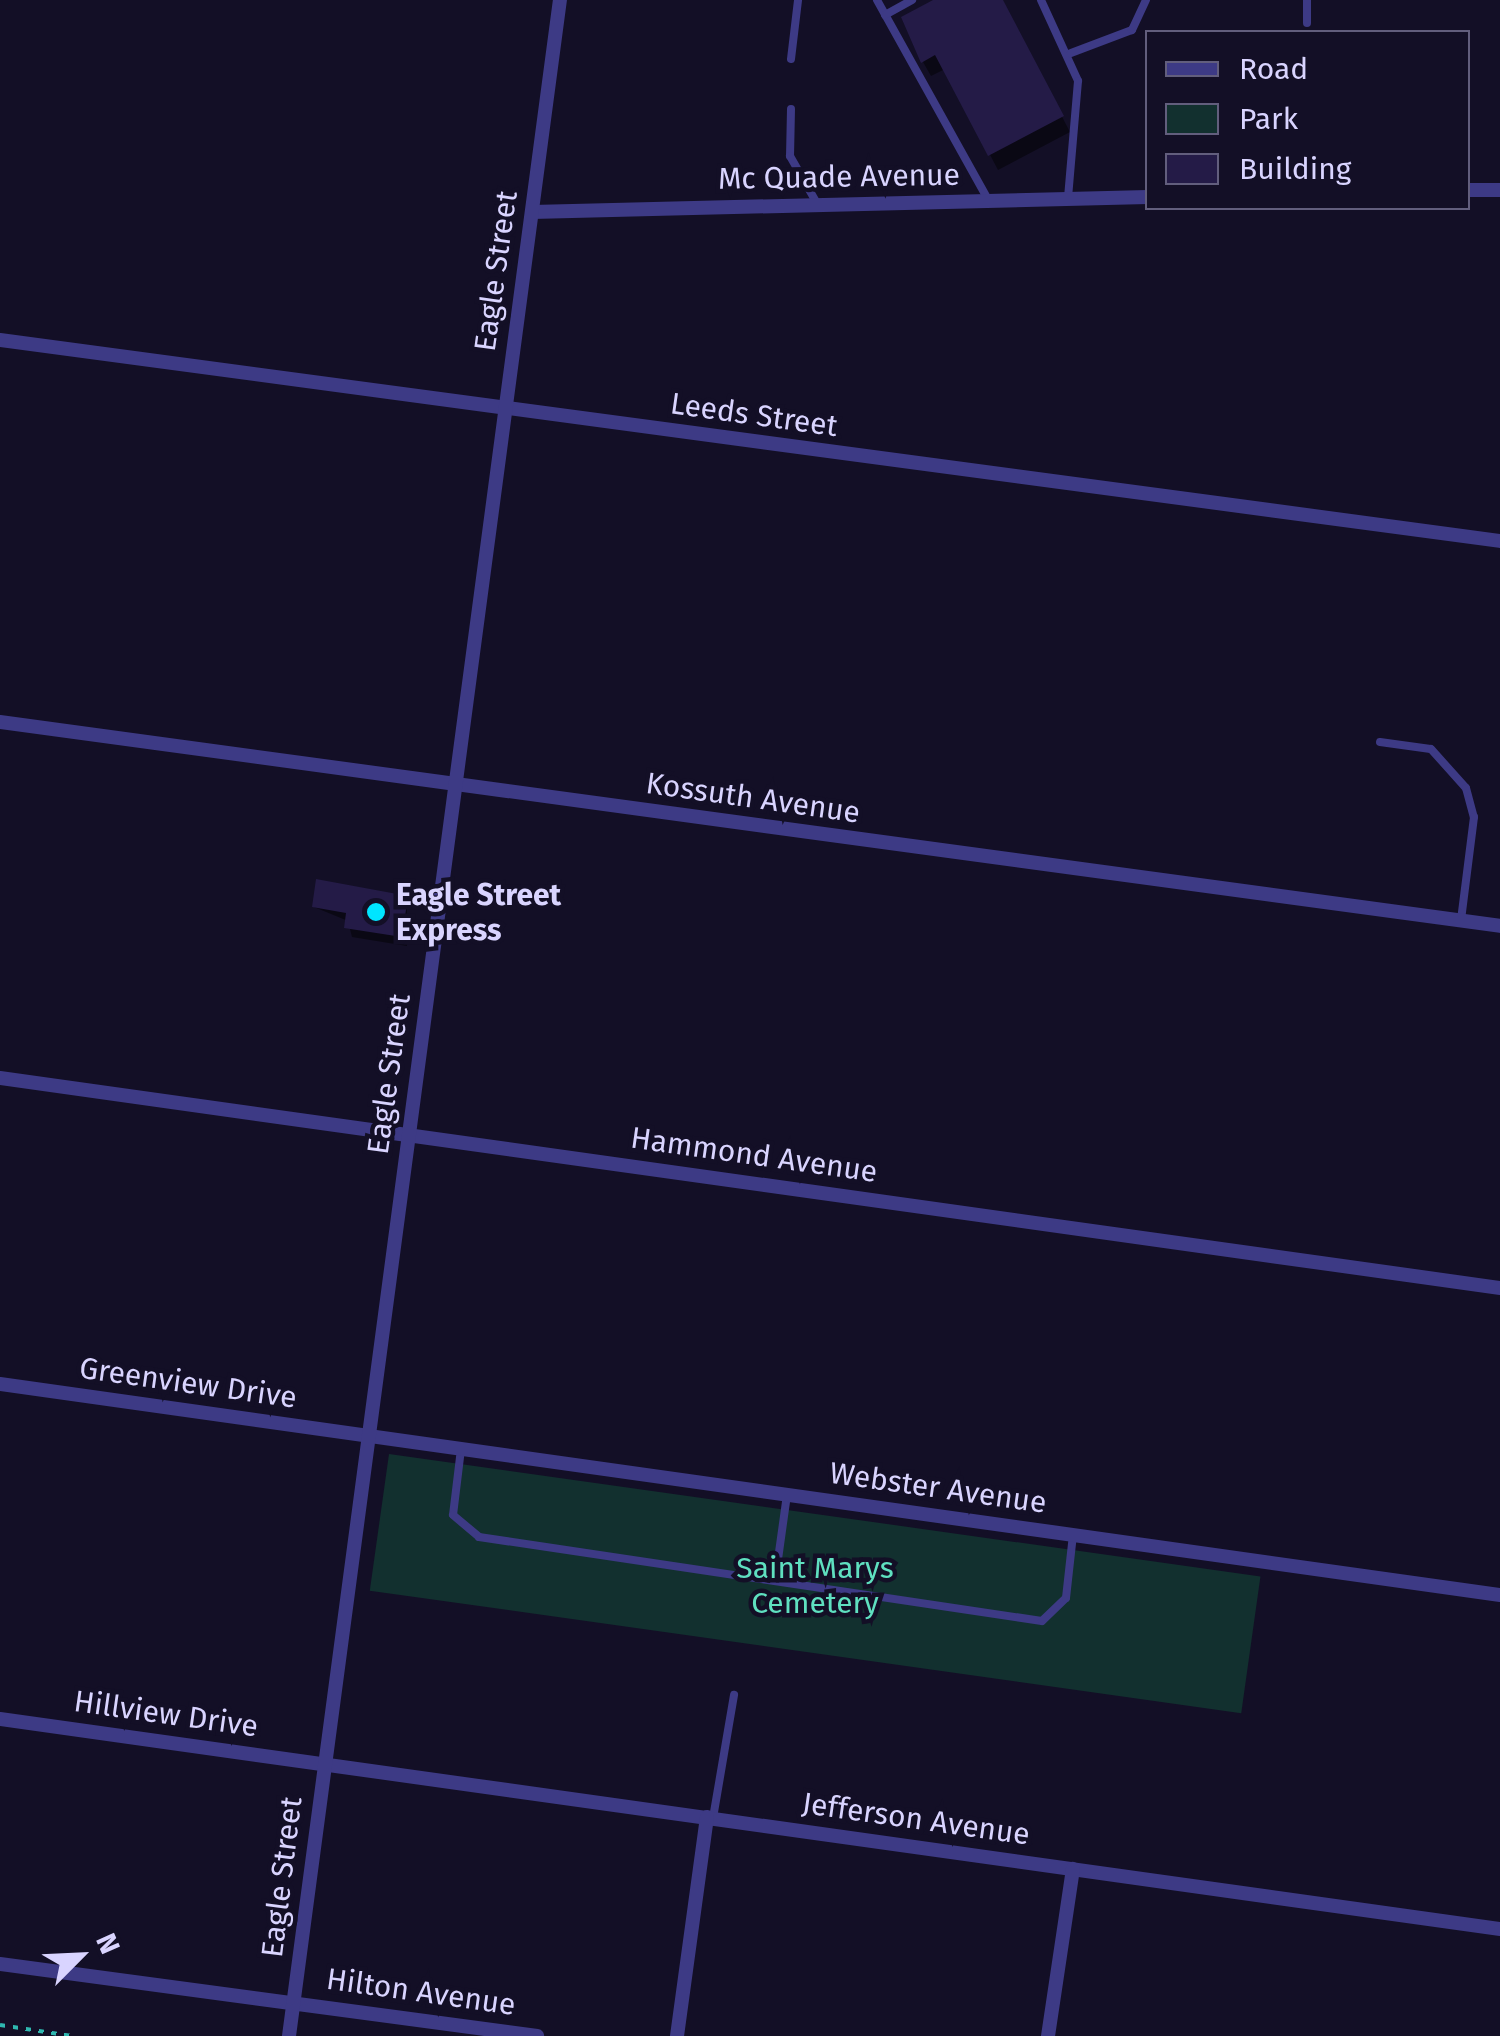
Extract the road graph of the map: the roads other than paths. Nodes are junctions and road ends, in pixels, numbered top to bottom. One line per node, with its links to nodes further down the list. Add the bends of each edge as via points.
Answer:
1 (560, 0): 19 (street, Eagle Street)
2 (798, 0): 11 (lane)
3 (876, 0): 8 (lane)
4 (912, 0): 8 (lane)
5 (1041, 0): 10 (lane)
6 (1146, 0): 10 (lane, via 1132,30)
7 (1307, 0): 9 (lane)
8 (885, 15): 17 (lane)
9 (1307, 23)
10 (1071, 54): 16 (lane, via 1078,112)
11 (791, 59)
12 (791, 108): 18 (lane, via 790,156)
13 (1470, 190): 14 (street)
14 (1500, 190)
15 (1145, 196): 16 (street, Mc Quade Avenue)
16 (1068, 198): 17 (street, Mc Quade Avenue)
17 (988, 200): 18 (street, Mc Quade Avenue)
18 (818, 205): 19 (street, Mc Quade Avenue)
19 (532, 212): 21 (street, Eagle Street)
20 (0, 340): 21 (street, Leeds Street)
21 (506, 408): 22 (street, Leeds Street); 25 (street, Eagle Street)
22 (1500, 541)
23 (0, 722): 25 (street, Kossuth Avenue)
24 (1380, 742): 26 (lane, via 1430,750 1466,788 1474,817)
25 (456, 785): 26 (street, Kossuth Avenue); 29 (street, Eagle Street)
26 (1461, 920): 27 (street, Kossuth Avenue)
27 (1500, 926)
28 (0, 1078): 29 (street, Hammond Avenue)
29 (408, 1136): 30 (street, Hammond Avenue); 32 (street, Eagle Street)
30 (1500, 1288)
31 (0, 1384): 32 (street, Greenview Drive)
32 (368, 1436): 33 (street, Webster Avenue); 40 (street, Eagle Street)
33 (461, 1449): 34 (street, Webster Avenue); 36 (lane, via 453,1515 466,1532)
34 (787, 1494): 35 (street, Webster Avenue); 36 (lane)
35 (1073, 1534): 36 (lane, via 1066,1598 1042,1621); 37 (street, Webster Avenue)
36 (775, 1581)
37 (1500, 1595)
38 (734, 1696): 41 (lane)
39 (0, 1720): 40 (street, Hillview Drive)
40 (324, 1764): 41 (street, Jefferson Avenue); 45 (street, Eagle Street)
41 (710, 1818): 42 (street, Jefferson Avenue); 48 (street)
42 (1072, 1869): 43 (street, Jefferson Avenue); 49 (street)
43 (1500, 1929)
44 (0, 1964): 45 (street, Hilton Avenue)
45 (294, 2002): 46 (street, Eagle Street); 47 (street, Hilton Avenue)
46 (289, 2036)
47 (537, 2036)
48 (677, 2036)
49 (1048, 2036)

